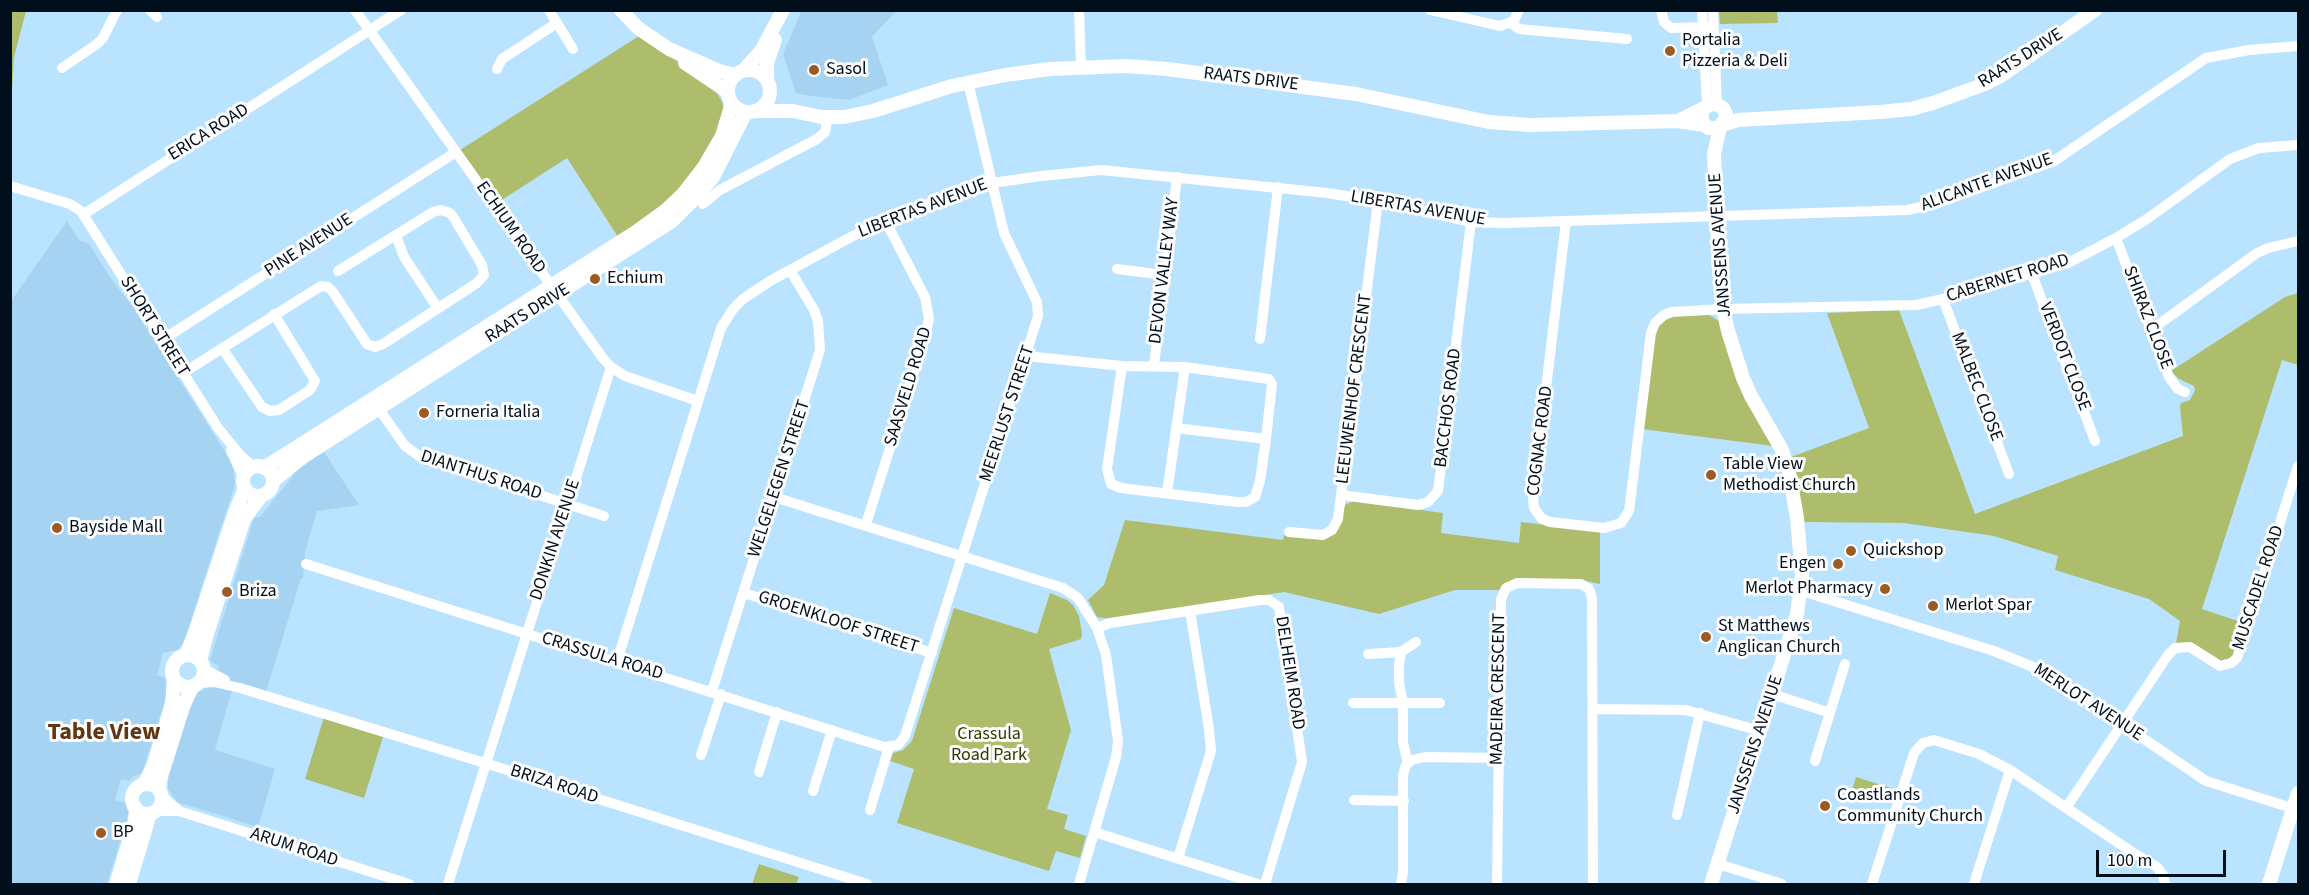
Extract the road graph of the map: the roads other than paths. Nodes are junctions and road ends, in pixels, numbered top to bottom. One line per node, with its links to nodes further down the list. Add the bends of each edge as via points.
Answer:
1 (117, 10): 23 (street, via 103,38)
2 (355, 10): 17 (street, ECHIUM ROAD)
3 (401, 10): 17 (street, ERICA ROAD)
4 (549, 10): 14 (street)
5 (621, 10): 21 (street, via 638,28)
6 (1079, 10): 22 (street)
7 (1430, 10): 15 (street, via 1500,26)
8 (1519, 10): 15 (street)
9 (1661, 10): 16 (street, via 1664,22 1671,28)
10 (1702, 10): 16 (street)
11 (1713, 10): 16 (street)
12 (2096, 10): 32 (street, RAATS DRIVE, via 2002,75 1955,96 1911,109)
13 (783, 11): 25 (street, via 761,51); 27 (street, via 766,63)
14 (557, 23): 20 (street); 24 (street, via 502,59)
15 (1511, 23): 18 (street, via 1519,29)
16 (1709, 27): 29 (street)
17 (369, 31): 37 (street, ECHIUM ROAD); 44 (street, ERICA ROAD)
18 (1627, 39)
19 (2298, 46): 45 (street, ALICANTE AVENUE, via 2206,58 2054,161 1935,204 1907,210)
20 (573, 49)
21 (669, 49): 25 (street, via 719,71); 28 (street)
22 (1081, 67): 26 (street, RAATS DRIVE); 34 (street, RAATS DRIVE, via 1147,67 1335,91 1504,124)
23 (62, 68)
24 (497, 69)
25 (740, 73): 27 (street, via 759,72); 28 (street, via 729,84)
26 (968, 82): 33 (street, RAATS DRIVE, via 866,113); 39 (street, MEERLUST STREET)
27 (768, 83): 30 (street, via 768,101); 31 (street)
28 (730, 98): 30 (street, via 740,110); 57 (street, RAATS DRIVE, via 727,123 712,154 676,201)
29 (1712, 107): 32 (street, RAATS DRIVE, via 1737,114); 34 (street, RAATS DRIVE); 35 (street, via 1701,118); 35 (street, via 1726,117)
30 (752, 111): 31 (street, RAATS DRIVE); 57 (street, RAATS DRIVE, via 713,177 690,204 657,232)
31 (793, 111): 33 (street, RAATS DRIVE)
32 (1800, 115): 35 (street, RAATS DRIVE)
33 (828, 118): 43 (street, via 825,132 818,139 773,160)
34 (1677, 121): 35 (street, RAATS DRIVE)
35 (1713, 126): 45 (street, JANSSENS AVENUE)
36 (2298, 146): 50 (street, CABERNET ROAD, via 2259,148 2230,159)
37 (456, 152): 57 (street, ECHIUM ROAD); 64 (street, PINE AVENUE)
38 (1177, 177): 39 (street, LIBERTAS AVENUE, via 1101,170); 41 (street, LIBERTAS AVENUE); 56 (street, DEVON VALLEY WAY)
39 (992, 183): 46 (street, LIBERTAS AVENUE); 66 (street, MEERLUST STREET, via 1004,233 1038,309)
40 (10, 186): 44 (street, via 70,204)
41 (1278, 187): 42 (street, LIBERTAS AVENUE); 63 (street)
42 (1378, 201): 48 (street, LIBERTAS AVENUE); 85 (street, LEEUWENHOF CRESCENT)
43 (703, 204)
44 (84, 214): 64 (street, SHORT STREET)
45 (1716, 215): 47 (street, LIBERTAS AVENUE); 60 (street, JANSSENS AVENUE)
46 (885, 220): 53 (street, LIBERTAS AVENUE); 90 (street, SAASVELD ROAD, via 925,297 929,318)
47 (1566, 220): 48 (street, LIBERTAS AVENUE); 60 (street, COGNAC ROAD, via 1533,496 1534,508 1542,519 1605,528 1624,520 1629,511 1655,323 1672,312)
48 (1471, 222): 85 (street, BACCHOS ROAD, via 1438,491 1428,502 1418,505)
49 (396, 235): 54 (street); 59 (street, via 405,257); 59 (street, via 436,211 447,211 482,265 484,275 477,283)
50 (2116, 238): 55 (street, CABERNET ROAD, via 2068,263); 62 (street, SHIRAZ CLOSE)
51 (2298, 241): 62 (street, via 2257,253)
52 (1117, 269): 56 (street)
53 (790, 270): 73 (street, LIBERTAS AVENUE, via 733,309 722,328); 87 (street, WELGELEGEN STREET, via 814,310 820,342)
54 (338, 271)
55 (2032, 273): 58 (street, CABERNET ROAD); 78 (street, VERDOT CLOSE)
56 (1164, 275): 67 (street, DEVON VALLEY WAY)
57 (555, 290): 69 (street, ECHIUM ROAD); 74 (street, RAATS DRIVE); 80 (street, RAATS DRIVE)
58 (1943, 299): 60 (street, CABERNET ROAD, via 1907,306); 81 (street, MALBEC CLOSE)
59 (437, 307): 61 (street, via 375,347 364,341 333,292 325,286)
60 (1723, 309): 94 (street, JANSSENS AVENUE, via 1743,378 1782,450 1789,472 1800,542)
61 (274, 314): 65 (street); 65 (street, via 315,381 310,390 279,410 268,411)
62 (2151, 330): 72 (street, SHIRAZ CLOSE, via 2169,377)
63 (1260, 339)
64 (162, 340): 71 (street, SHORT STREET)
65 (222, 348): 71 (street)
66 (1026, 356): 68 (street); 92 (street, MEERLUST STREET)
67 (1155, 365): 68 (street); 70 (street)
68 (1122, 366): 84 (street, via 1108,477 1117,487)
69 (611, 367): 73 (street, ECHIUM ROAD, via 639,382); 88 (street, DONKIN AVENUE)
70 (1185, 367): 75 (street); 76 (street, via 1269,379 1272,384)
71 (183, 373): 77 (street, SHORT STREET)
72 (2185, 392)
73 (698, 401): 104 (street, LIBERTAS AVENUE)
74 (379, 409): 82 (street, RAATS DRIVE, via 291,464); 88 (street, DIANTHUS ROAD, via 412,453)
75 (1176, 428): 76 (street); 84 (street)
76 (1266, 439): 84 (street, via 1259,489 1252,500 1237,502)
77 (226, 440): 80 (street, SHORT STREET); 83 (street, SHORT STREET)
78 (2096, 441)
79 (2298, 466): 119 (street, MUSCADEL ROAD, via 2237,658 2220,666 2190,647 2175,648)
80 (259, 468): 82 (street, via 269,472); 83 (street, via 249,470)
81 (2009, 474)
82 (273, 481): 86 (street, via 270,490)
83 (244, 483): 86 (street, via 252,495); 103 (street)
84 (1167, 493)
85 (1341, 495): 91 (street, LEEUWENHOF CRESCENT, via 1338,519 1332,530 1323,535)
86 (261, 496): 106 (street, via 244,519 206,637)
87 (774, 496): 90 (street); 95 (street, WELGELEGEN STREET)
88 (567, 504): 89 (street, DIANTHUS ROAD); 98 (street, DONKIN AVENUE)
89 (604, 516)
90 (866, 524): 92 (street)
91 (1289, 532)
92 (963, 556): 97 (street, via 1064,588 1078,598); 100 (street, MEERLUST STREET)
93 (306, 564): 98 (street, CRASSULA ROAD)
94 (1802, 591): 111 (street, JANSSENS AVENUE); 119 (street, MERLOT AVENUE, via 2018,660 2054,678)
95 (744, 593): 100 (street, GROENKLOOF STREET); 110 (street, WELGELEGEN STREET)
96 (1190, 611): 97 (street, DELHEIM ROAD); 144 (street, via 1211,751); 153 (street, DELHEIM ROAD, via 1269,600 1281,613 1302,762)
97 (1097, 628): 143 (street, via 1107,655 1118,741)
98 (525, 634): 104 (street, CRASSULA ROAD); 127 (street, DONKIN AVENUE)
99 (1416, 642): 101 (street)
100 (932, 652): 122 (street, MEERLUST STREET, via 905,736)
101 (1401, 652): 102 (street); 113 (street, via 1399,683)
102 (1368, 654)
103 (186, 655): 106 (street, via 195,657); 107 (street, via 174,663)
104 (617, 661): 110 (street, CRASSULA ROAD)
105 (1845, 664): 118 (street)
106 (202, 665): 108 (street, via 204,677); 109 (street, BRIZA ROAD)
107 (174, 680): 108 (street, via 180,686); 130 (street, via 172,704)
108 (196, 685): 109 (street, BRIZA ROAD, via 214,682); 132 (street, via 180,717 161,776)
109 (240, 687): 127 (street, BRIZA ROAD)
110 (717, 693): 116 (street, CRASSULA ROAD); 123 (street, WELGELEGEN STREET)
111 (1772, 694): 118 (street); 121 (street, JANSSENS AVENUE)
112 (1353, 703): 113 (street)
113 (1403, 703): 114 (street); 125 (street)
114 (1440, 703)
115 (1594, 709): 117 (street, via 1674,708); 124 (street, MADEIRA CRESCENT, via 1590,591 1577,584 1509,585 1501,599); 156 (street, MADEIRA CRESCENT)
116 (777, 712): 120 (street, CRASSULA ROAD); 129 (street)
117 (1700, 712): 121 (street); 142 (street)
118 (1830, 713): 126 (street)
119 (2121, 724): 137 (street); 138 (street, MERLOT AVENUE, via 2206,780)
120 (832, 730): 122 (street, CRASSULA ROAD); 131 (street)
121 (1760, 731): 145 (street, JANSSENS AVENUE)
122 (894, 746): 139 (street, MEERLUST STREET)
123 (701, 756)
124 (1498, 758): 125 (street); 155 (street, MADEIRA CRESCENT)
125 (1407, 760): 135 (street)
126 (1815, 761)
127 (485, 763): 149 (street, DONKIN AVENUE); 150 (street, BRIZA ROAD)
128 (2010, 770): 137 (street); 159 (street, via 1944,742 1923,743 1914,753); 160 (street)
129 (759, 772)
130 (144, 784): 132 (street, via 154,785); 136 (street, via 133,793)
131 (813, 791)
132 (161, 793): 140 (street, ARUM ROAD); 141 (street, via 161,805)
133 (2298, 793): 138 (street)
134 (1354, 800): 135 (street)
135 (1404, 801): 154 (street)
136 (135, 808): 141 (street); 146 (street, via 135,822)
137 (2066, 808): 161 (street, via 2157,867)
138 (2296, 809): 162 (street)
139 (870, 810)
140 (179, 811): 141 (street, ARUM ROAD); 148 (street, ARUM ROAD)
141 (153, 812): 147 (street)
142 (1677, 815)
143 (1094, 832): 144 (street); 151 (street)
144 (1178, 858): 152 (street)
145 (1718, 864): 157 (street, JANSSENS AVENUE); 158 (street)
146 (116, 885)
147 (129, 885)
148 (409, 885)
149 (448, 885)
150 (867, 885)
151 (1079, 885)
152 (1258, 885)
153 (1265, 885)
154 (1401, 885)
155 (1497, 885)
156 (1593, 885)
157 (1712, 885)
158 (1782, 885)
159 (1872, 885)
160 (1974, 885)
161 (2165, 885)
162 (2269, 885)

